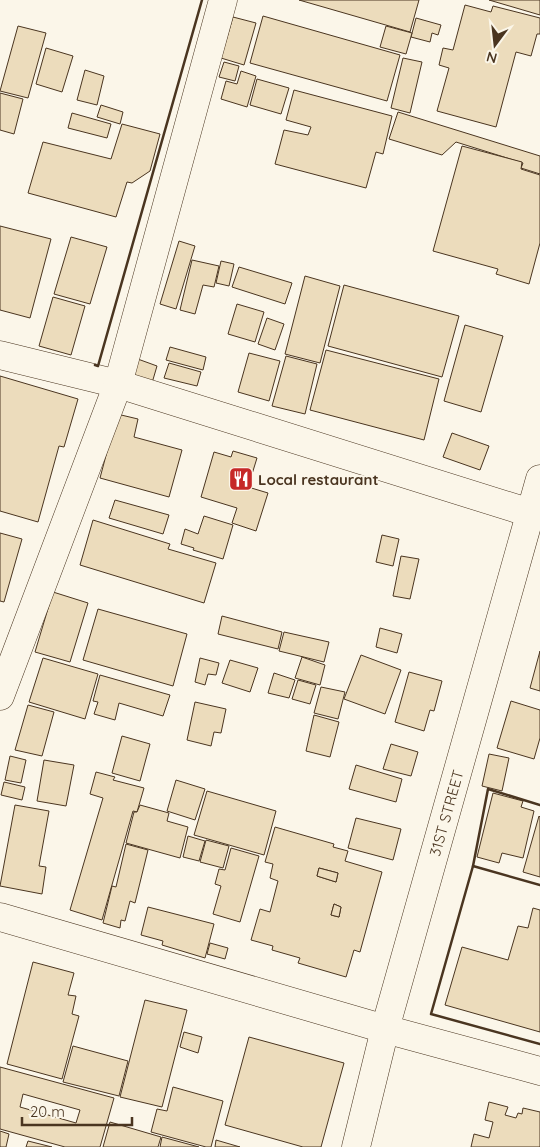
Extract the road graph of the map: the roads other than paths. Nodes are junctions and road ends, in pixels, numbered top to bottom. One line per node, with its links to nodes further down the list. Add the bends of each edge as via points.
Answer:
1 (222, 0): 3 (street)
2 (0, 355): 3 (street)
3 (118, 384): 5 (street); 6 (street)
4 (540, 479): 5 (street, 31ST STREET)
5 (535, 515): 8 (street, 31ST STREET)
6 (0, 696)
7 (0, 917): 8 (street)
8 (384, 1029): 9 (street); 10 (street, 31ST STREET)
9 (540, 1071)
10 (356, 1147)

